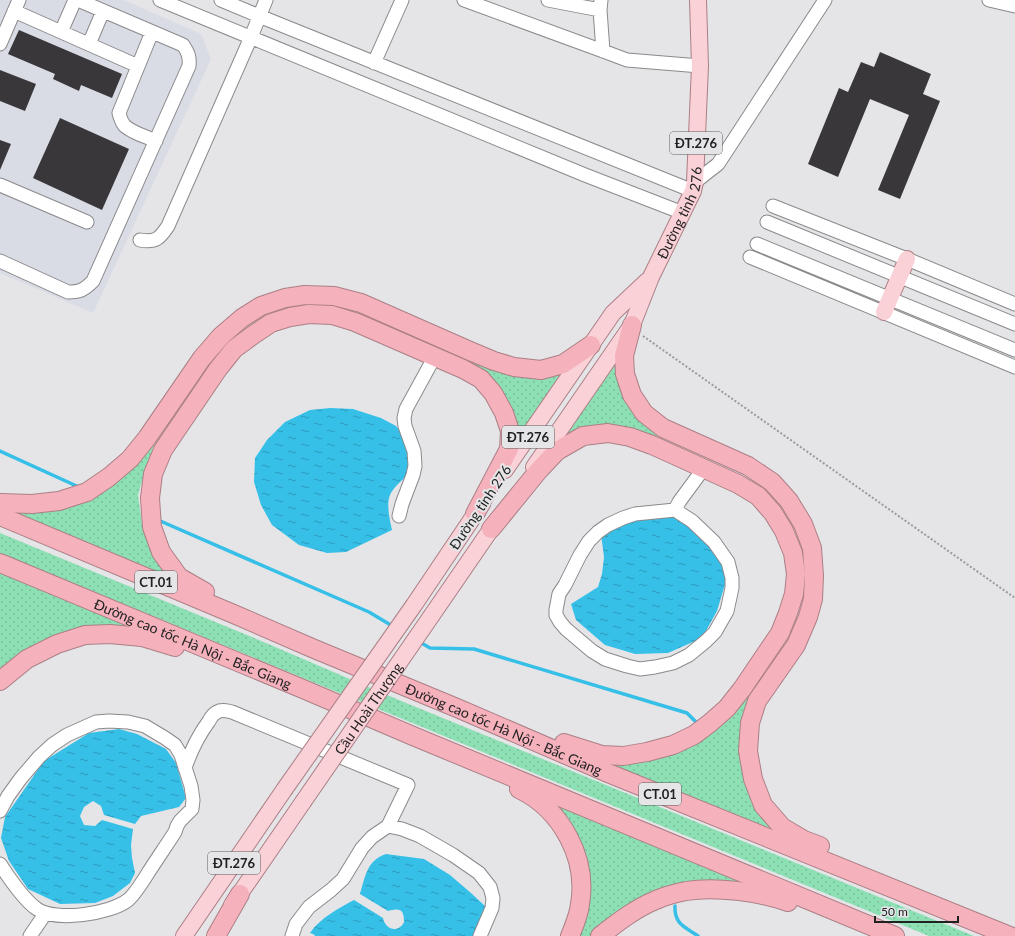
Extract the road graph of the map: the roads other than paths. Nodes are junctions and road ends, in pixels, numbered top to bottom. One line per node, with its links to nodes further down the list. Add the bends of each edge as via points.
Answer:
1 (76, 0): 11 (street); 17 (street)
2 (160, 0): 19 (street)
3 (221, 0): 16 (street)
4 (266, 0): 16 (street)
5 (402, 0): 23 (street)
6 (464, 0): 22 (street)
7 (548, 0): 12 (street)
8 (698, 0): 25 (main road, Đường tỉnh 276 / ĐT.276)
9 (825, 0): 28 (street, via 718,164)
10 (989, 0): 14 (street)
11 (92, 3): 15 (street)
12 (601, 5): 22 (street)
13 (17, 6): 17 (street); 20 (street)
14 (1015, 6)
15 (103, 11): 18 (street); 21 (street)
16 (259, 16): 19 (street); 23 (street)
17 (61, 32): 21 (street)
18 (152, 32): 24 (street); 26 (street, via 183,45 189,59 189,66)
19 (251, 37): 30 (street); 33 (street, via 168,226 157,240)
20 (0, 44)
21 (89, 44): 24 (street)
22 (603, 51): 25 (street, via 627,60)
23 (374, 63): 28 (street)
24 (138, 66): 26 (street, via 119,113 120,118 129,129)
25 (700, 66): 28 (main road, Đường tỉnh 276 / ĐT.276)
26 (156, 141): 37 (street, via 93,281 86,288 78,292 68,292)
27 (0, 185): 31 (street)
28 (694, 186): 30 (main road, Đường tỉnh 276 / ĐT.276)
29 (773, 206): 36 (street)
30 (683, 213): 38 (main road, Đường tỉnh 276 / ĐT.276)
31 (87, 222)
32 (767, 222): 39 (street)
33 (140, 240)
34 (758, 244): 41 (street)
35 (750, 257): 41 (street)
36 (907, 259): 39 (main road); 40 (street)
37 (0, 261)
38 (651, 277): 43 (main road, Đường tỉnh 276 / ĐT.276); 44 (main road, Đường tỉnh 276 / ĐT.276, via 614,313)
39 (899, 277): 41 (main road); 42 (street)
40 (1015, 304)
41 (887, 305): 45 (street); 47 (street)
42 (1015, 324)
43 (632, 326): 54 (main road, Đường tỉnh 276 / ĐT.276); 69 (highway, via 624,356 625,374 632,395 644,413 663,428 748,466 772,482 789,501 803,524 812,548 813,600 808,617 796,645 758,701 750,723 748,751 753,778 764,805 782,827 804,840)
44 (591, 345): 49 (highway, via 563,364 541,370 514,367 470,351 361,303 334,296 305,295 285,298 260,306 221,336 202,358 147,438 130,459 109,477 87,492 59,501 32,504); 51 (main road, Đường tỉnh 276 / ĐT.276)
45 (1015, 350)
46 (435, 356): 51 (highway, via 481,379 493,393 510,431 509,449); 53 (street, via 406,409 405,426 414,451 415,466); 58 (highway, via 356,322 332,315 290,316 271,323 234,349 163,450 153,474 150,498 152,527 161,552 179,577 205,592 239,605)
47 (1015, 367)
48 (704, 468): 50 (street); 54 (highway, via 630,437 608,433 583,436 558,451 539,470); 61 (highway, via 758,496 773,513 793,553 796,574 794,594 780,633 726,708 694,735 673,745 624,756 602,755)
49 (0, 503)
50 (675, 510): 50 (street, via 635,514 598,532 580,555 559,594 556,615 560,622 592,651 605,659 640,668 673,663 689,655 706,641 715,632 727,611 732,588 728,562 714,542 692,521)
51 (475, 514): 56 (main road, Đường tỉnh 276 / ĐT.276)
52 (0, 516): 58 (highway, Đường cao tốc Hà Nội - Bắc Giang / CT.01)
53 (399, 516)
54 (491, 529): 57 (main road, Đường tỉnh 276 / ĐT.276)
55 (0, 563): 60 (highway, Đường cao tốc Hà Nội - Bắc Giang)
56 (414, 605): 71 (main road, Cầu Hoài Thượng / ĐT.276, bridge)
57 (432, 615): 67 (main road, Cầu Hoài Thượng / ĐT.276, bridge)
58 (312, 648): 61 (highway, Đường cao tốc Hà Nội - Bắc Giang / CT.01)
59 (0, 681): 60 (highway, via 27,659 57,644 85,635 110,634 142,637)
60 (303, 689): 62 (highway, Đường cao tốc Hà Nội - Bắc Giang)
61 (457, 708): 80 (highway, Đường cao tốc Hà Nội - Bắc Giang / CT.01, via 608,773)
62 (413, 736): 76 (highway, via 526,792 554,815 565,831 580,866 582,890); 79 (highway, Đường cao tốc Hà Nội - Bắc Giang)
63 (185, 768): 64 (street, via 175,745 145,726 128,722 96,722 67,735 39,757 8,796); 65 (street, via 192,749 209,720 217,712 226,710 408,785); 68 (street, via 191,786 192,809 180,821 150,871 128,900 93,914)
64 (0, 811)
65 (388, 826): 74 (street, via 362,848 343,879 309,907 296,924); 75 (street, via 420,836 479,873 490,887 493,898 492,908)
66 (0, 864): 68 (street, via 30,903)
67 (240, 894): 72 (main road, ĐT.276); 73 (highway)
68 (44, 914): 70 (street)
69 (1015, 930)
70 (30, 936)
71 (184, 936)
72 (211, 936)
73 (216, 936)
74 (292, 936)
75 (480, 936)
76 (570, 936)
77 (600, 936): 78 (highway, via 620,920 655,900 685,891 710,889 773,897)
78 (881, 936)
79 (895, 936)
80 (1010, 936)

